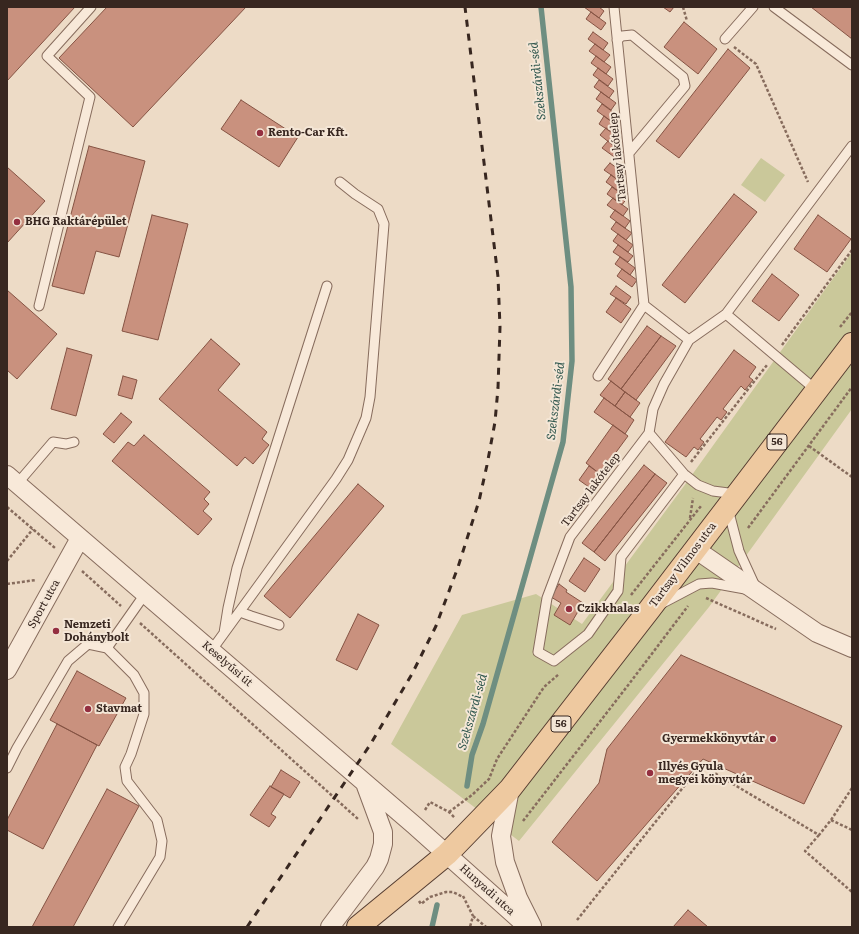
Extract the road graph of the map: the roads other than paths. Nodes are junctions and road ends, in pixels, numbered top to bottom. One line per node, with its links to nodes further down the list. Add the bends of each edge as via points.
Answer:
1 (91, 7): 13 (lane, via 47,56 90,97)
2 (614, 7): 6 (lane, Tartsay lakótelep)
3 (753, 7): 5 (lane)
4 (774, 7): 7 (lane)
5 (725, 39)
6 (617, 40): 9 (lane, Tartsay lakótelep); 9 (lane, via 622,36 632,36 683,77 685,86)
7 (852, 65)
8 (852, 146): 14 (lane, Tartsay lakótelep)
9 (629, 153): 12 (lane, Tartsay lakótelep)
10 (340, 182): 29 (lane, via 378,209 384,224 370,397 366,418 348,460 336,479)
11 (327, 286): 31 (lane, via 237,568)
12 (644, 305): 16 (lane); 17 (lane)
13 (38, 306)
14 (726, 314): 16 (lane, Tartsay lakótelep); 18 (lane)
15 (846, 337): 18 (main road, Tartsay Vilmos utca / 56)
16 (689, 340): 19 (lane, Tartsay lakótelep, via 653,409)
17 (598, 376)
18 (816, 390): 23 (main road, Tartsay Vilmos utca / 56)
19 (649, 433): 21 (lane); 21 (lane, Tartsay lakótelep, via 570,538 546,598 538,652 554,661 588,634 618,591 621,557)
20 (74, 442): 22 (lane, via 53,442)
21 (684, 474): 23 (lane)
22 (12, 479): 24 (street, Keselyűsi út)
23 (732, 501): 25 (main road, Tartsay Vilmos utca / 56); 26 (lane, via 739,552)
24 (80, 538): 27 (street, Keselyűsi út); 35 (street, Sport utca)
25 (695, 549): 26 (street); 28 (main road, Tartsay Vilmos utca / 56)
26 (757, 591): 28 (lane, via 712,583 699,584); 33 (street, via 817,633)
27 (146, 594): 32 (lane); 34 (street, Keselyűsi út)
28 (649, 610): 38 (main road, Tartsay Vilmos utca / 56)
29 (240, 612): 30 (lane); 31 (lane)
30 (279, 625)
31 (224, 634): 34 (lane)
32 (107, 648): 36 (lane, via 88,644 68,661); 40 (lane, via 134,675 144,693 144,714 125,767 127,781 157,820 162,841 160,857)
33 (852, 648)
34 (211, 651): 37 (street, Keselyűsi út)
35 (7, 670)
36 (7, 768)
37 (366, 785): 39 (street, Keselyűsi út); 41 (street, via 383,832 383,844 375,866)
38 (510, 789): 39 (main road, Tartsay Vilmos utca / 56); 44 (street, via 501,836 505,862)
39 (447, 854): 42 (main road, 56); 43 (street, Hunyadi utca)
40 (118, 927)
41 (330, 927)
42 (358, 927)
43 (528, 927)
44 (532, 927)

